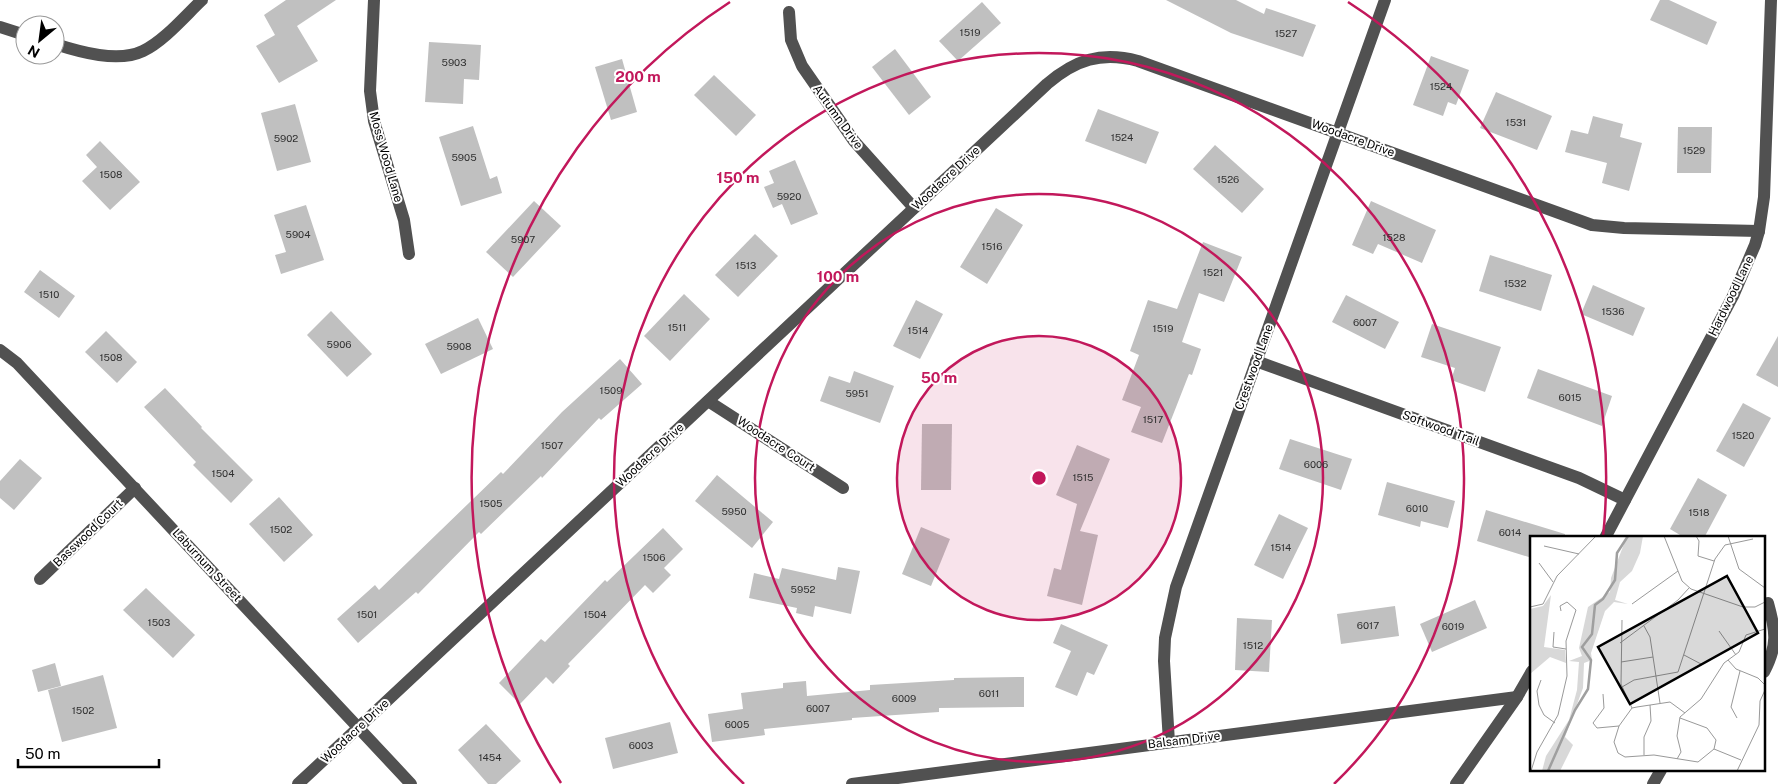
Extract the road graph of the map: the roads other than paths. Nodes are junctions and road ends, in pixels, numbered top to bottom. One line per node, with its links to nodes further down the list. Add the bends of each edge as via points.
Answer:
1 (202, 0): 8 (street, via 143,51 109,56)
2 (374, 0): 12 (street, Moss Wood Lane, via 370,91 374,121 404,220)
3 (1385, 0): 9 (street, Crestwood Lane)
4 (1771, 0): 11 (street, Hardwood Lane, via 1764,197)
5 (790, 12): 10 (street, Autumn Drive, via 791,40 802,66 854,141)
6 (0, 27): 7 (street)
7 (15, 32)
8 (65, 46)
9 (1337, 132): 10 (street, Woodacre Drive, via 1138,61 1115,56 1096,58 1056,76); 11 (street, Woodacre Drive, via 1592,225); 14 (street, Crestwood Lane)
10 (914, 208): 15 (street, Woodacre Drive)
11 (1759, 232): 18 (street, Hardwood Lane, via 1734,296)
12 (409, 254)
13 (0, 350): 16 (street, Laburnum Street, via 18,363)
14 (1256, 361): 18 (street, Softwood Trail, via 1579,478); 26 (street, Crestwood Lane, via 1169,614 1164,662)
15 (708, 401): 17 (street, Woodacre Court); 25 (street, Woodacre Drive)
16 (135, 488): 20 (street, Basswood Court); 25 (street, Laburnum Street)
17 (843, 488)
18 (1625, 500): 19 (street, Hardwood Lane)
19 (1606, 536)
20 (40, 579)
21 (1768, 603): 22 (street, via 1777,635 1776,649)
22 (1766, 669)
23 (1530, 674): 24 (street)
24 (1517, 697): 26 (street, Balsam Drive); 31 (street)
25 (358, 728): 28 (street, Woodacre Drive); 29 (street, Laburnum Street)
26 (1169, 742): 30 (street, Balsam Drive)
27 (1660, 772): 32 (street)
28 (298, 784)
29 (411, 784)
30 (852, 784)
31 (1456, 784)
32 (1653, 784)

